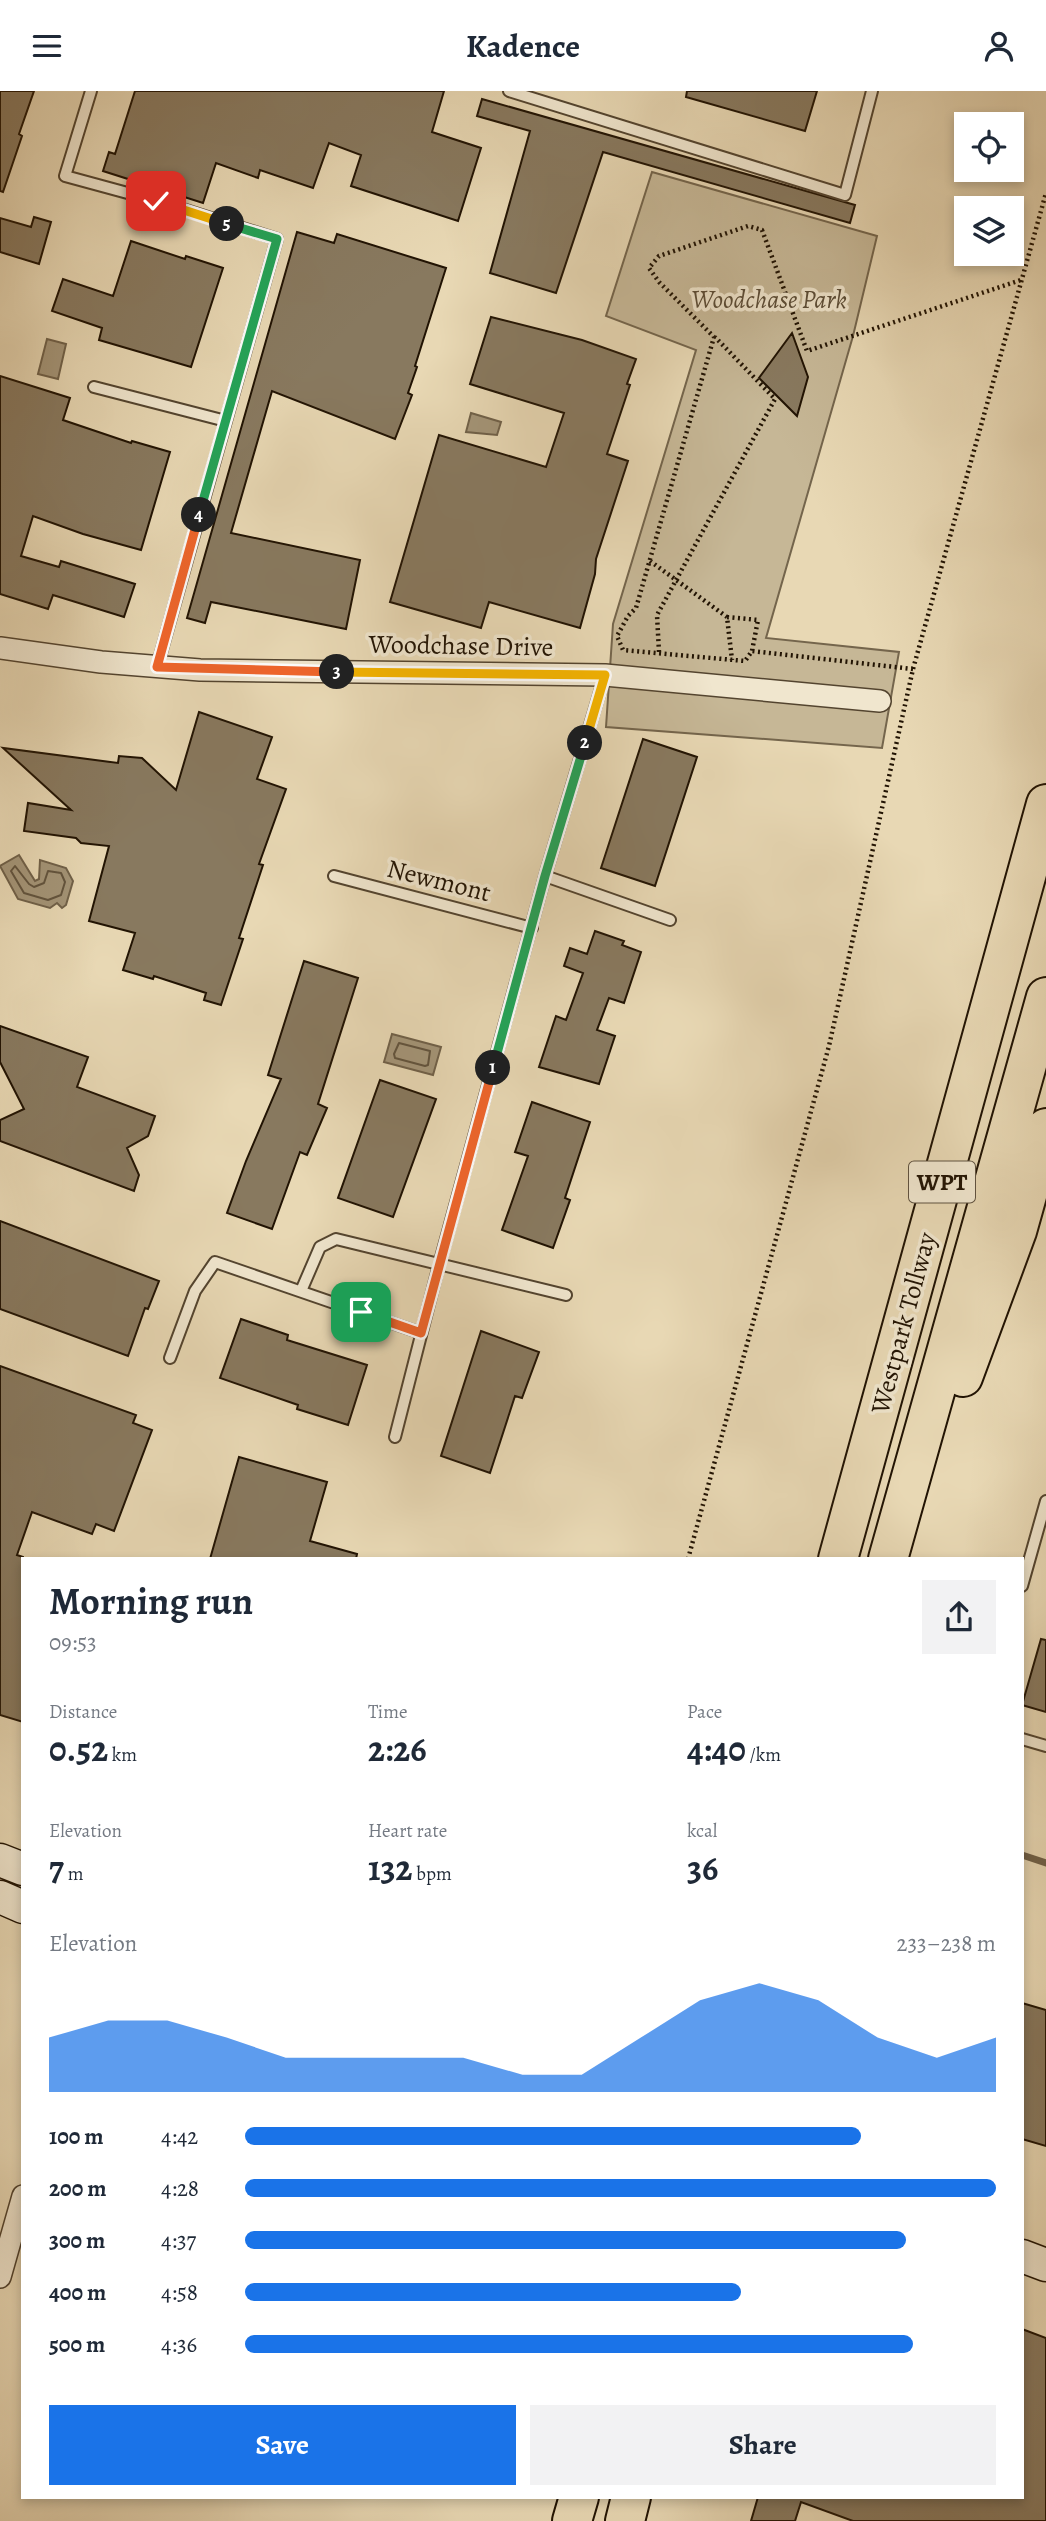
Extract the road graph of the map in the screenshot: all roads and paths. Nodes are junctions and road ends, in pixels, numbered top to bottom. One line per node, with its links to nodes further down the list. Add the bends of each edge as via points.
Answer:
1 (91, 91): 8 (lane, via 65,176 277,239)
2 (509, 91): 3 (lane, via 845,195)
3 (872, 91)
4 (1046, 193): 5 (path)
5 (1021, 280): 6 (path, via 807,351 762,230 748,226 659,256 649,268); 17 (path)
6 (714, 337): 9 (path); 10 (path, via 775,399)
7 (94, 387): 8 (lane)
8 (226, 421): 16 (lane)
9 (650, 561): 10 (path); 14 (path, via 636,608 617,636 623,650)
10 (676, 580): 11 (path); 14 (path, via 657,615)
11 (727, 617): 13 (path, via 758,620); 15 (path)
12 (0, 648): 16 (street, Woodchase Drive)
13 (752, 651): 15 (path, via 745,661); 17 (path)
14 (659, 652): 15 (path)
15 (732, 660)
16 (157, 667): 18 (street, Woodchase Drive)
17 (913, 669): 34 (path, via 829,1046)
18 (605, 675): 19 (street, Woodchase Drive); 22 (lane)
19 (880, 701)
20 (1046, 804): 35 (highway, Westpark Tollway / WPT)
21 (334, 876): 24 (lane, Newmont)
22 (545, 876): 23 (lane); 24 (lane)
23 (670, 920)
24 (532, 928): 27 (lane)
25 (1046, 997): 36 (highway, Westpark Tollway / WPT)
26 (1046, 1128): 37 (highway, via 1017,1231)
27 (439, 1265): 28 (lane, via 336,1239 320,1247); 29 (lane); 30 (lane)
28 (301, 1291): 30 (lane); 31 (lane, via 215,1262 195,1291)
29 (566, 1295)
30 (421, 1333): 32 (lane)
31 (170, 1358)
32 (395, 1437)
33 (1046, 1501): 38 (lane)
34 (689, 1557)
35 (839, 1557)
36 (889, 1557)
37 (897, 1557)
38 (1024, 1578)
39 (1024, 1740): 40 (lane)
40 (1046, 1746)
41 (0, 1860): 42 (street)
42 (21, 1868)
43 (0, 1897): 44 (street)
44 (21, 1906)
45 (21, 2203): 48 (street)
46 (1024, 2257): 47 (street)
47 (1046, 2265)
48 (0, 2277)
49 (578, 2499): 51 (highway)
50 (632, 2499): 52 (highway)
51 (572, 2521)
52 (627, 2521)

